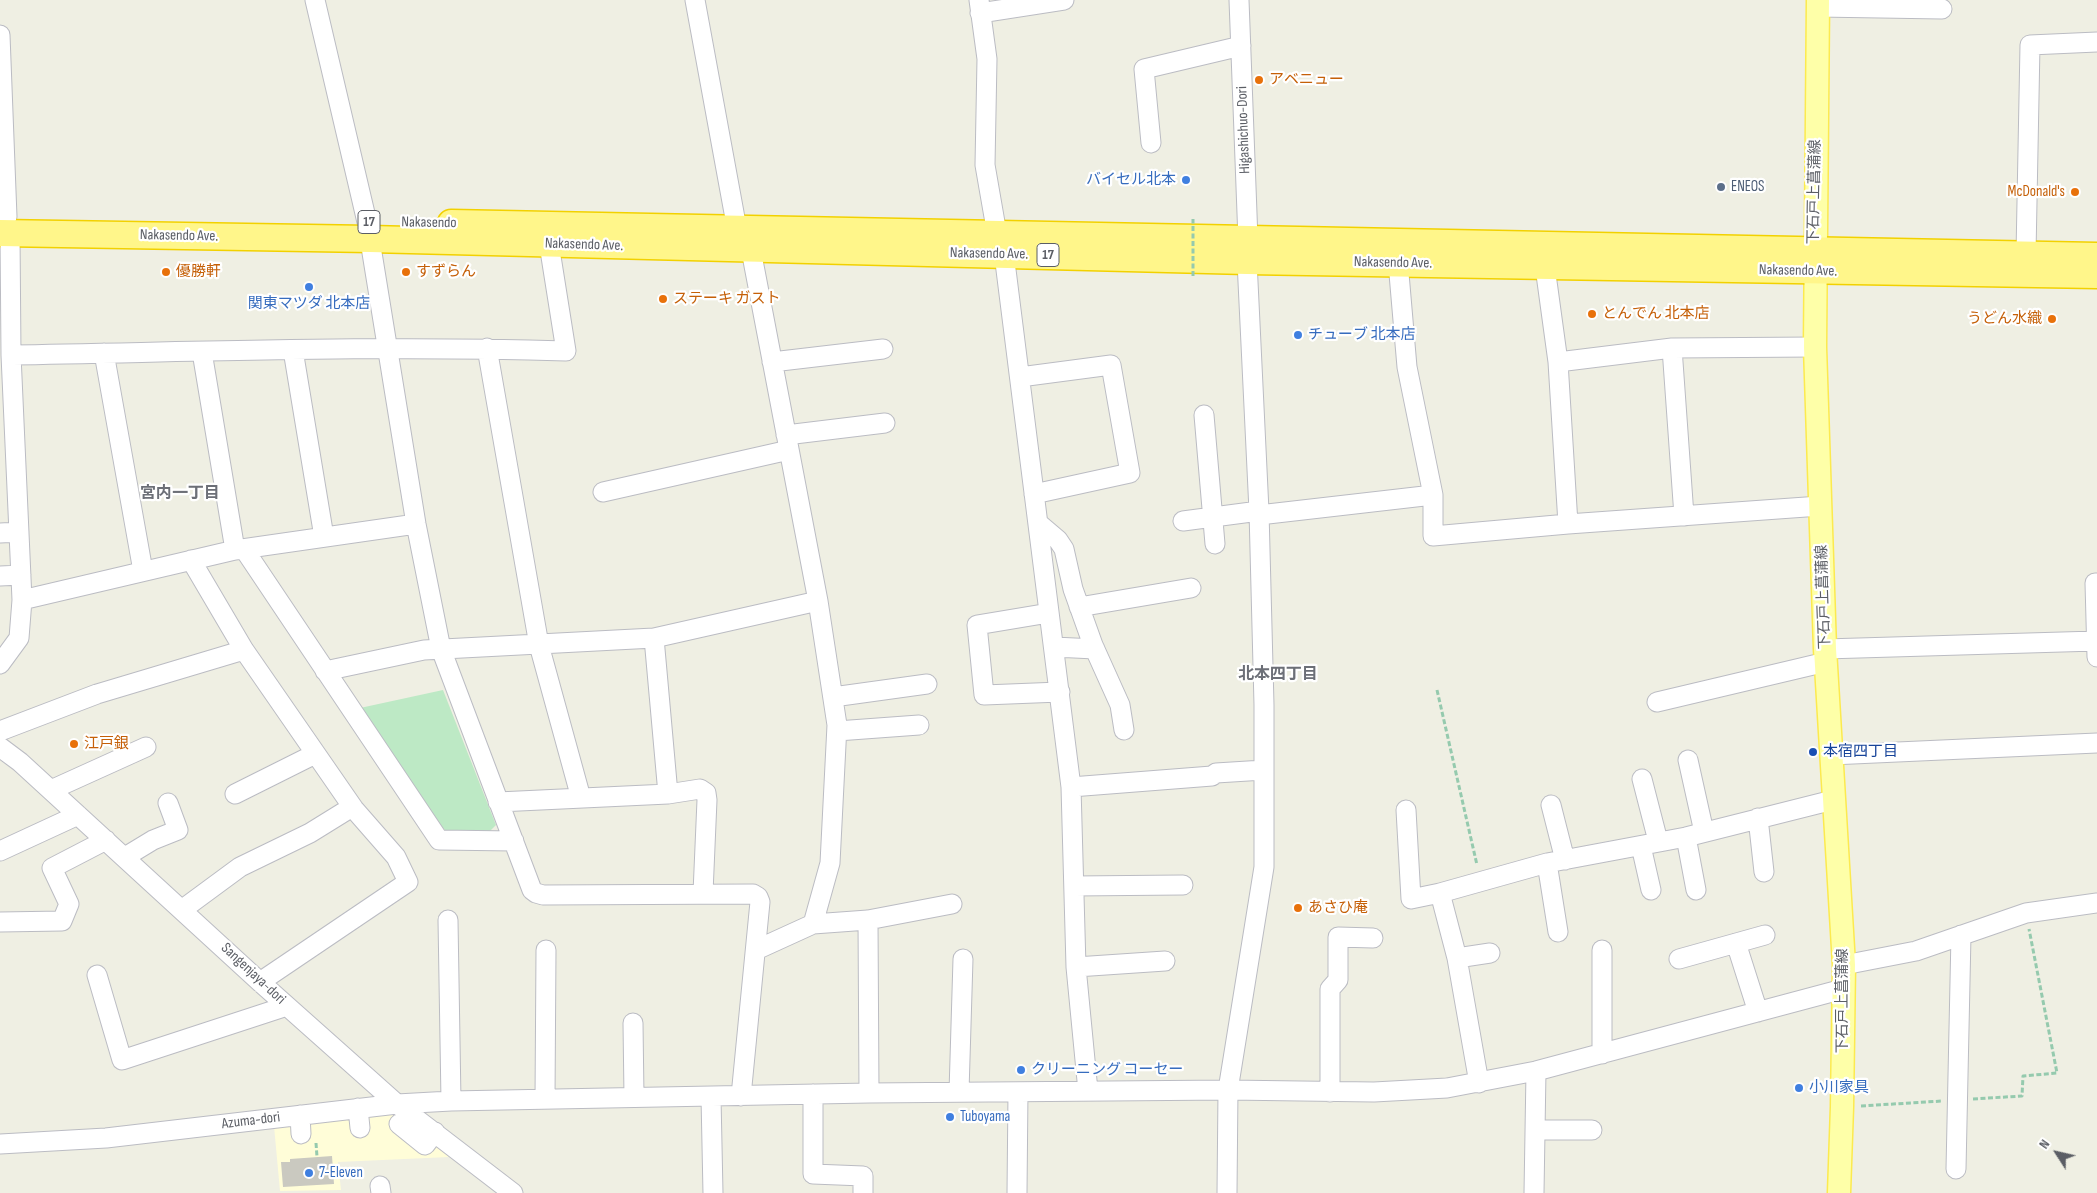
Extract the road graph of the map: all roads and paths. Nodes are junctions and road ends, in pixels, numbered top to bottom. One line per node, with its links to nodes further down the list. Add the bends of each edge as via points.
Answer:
1 (314, 0): 14 (street)
2 (695, 0): 15 (street)
3 (1064, 0): 6 (street)
4 (1239, 0): 10 (street, Higashichuo-Dori)
5 (1818, 3): 7 (street); 21 (main road, 下石戸上菖蒲線)
6 (980, 6): 17 (street, via 987,59 986,165)
7 (1942, 9)
8 (0, 35): 13 (street)
9 (2097, 42): 19 (street, via 2030,45)
10 (1241, 46): 11 (street, via 1144,69); 18 (street, Higashichuo-Dori)
11 (1151, 143)
12 (1193, 219): 25 (path, bridge)
13 (4, 225): 14 (highway, Nakasendo Ave. / 17); 34 (street)
14 (368, 230): 15 (highway, Nakasendo / 17); 16 (highway, Nakasendo Ave. / 17); 29 (street)
15 (744, 240): 16 (highway, Nakasendo Ave. / 17); 17 (highway, Nakasendo Ave. / 17); 35 (street)
16 (549, 244): 27 (street, via 566,351)
17 (1001, 244): 18 (highway, Nakasendo Ave. / 17); 37 (street)
18 (1248, 251): 21 (highway, Nakasendo Ave. / 17); 22 (highway, Nakasendo Ave. / 17); 45 (street, Higashichuo-Dori)
19 (2026, 254): 20 (highway, Nakasendo Ave. / 17); 21 (highway, Nakasendo Ave. / 17)
20 (2097, 256)
21 (1816, 260): 23 (highway, Nakasendo Ave. / 17); 24 (highway, Nakasendo Ave. / 17); 26 (main road, 下石戸上菖蒲線)
22 (1398, 262): 23 (highway, Nakasendo Ave. / 17); 43 (street, via 1406,367)
23 (1546, 267): 36 (street)
24 (2097, 275)
25 (1193, 276)
26 (1814, 347): 28 (street); 44 (main road, 下石戸上菖蒲線)
27 (487, 348): 29 (street); 68 (street)
28 (1672, 348): 36 (street); 47 (street)
29 (388, 349): 31 (street); 50 (street)
30 (883, 349): 35 (street)
31 (293, 350): 32 (street); 54 (street)
32 (202, 352): 33 (street); 56 (street)
33 (104, 353): 34 (street); 58 (street)
34 (11, 355): 52 (street)
35 (772, 362): 40 (street)
36 (1558, 362): 51 (street)
37 (1020, 377): 42 (street); 42 (street, via 1111,365 1130,473)
38 (1204, 416): 46 (street)
39 (886, 422): 40 (street)
40 (788, 442): 41 (street); 64 (street)
41 (603, 492)
42 (1034, 494): 49 (street)
43 (1433, 495): 45 (street); 51 (street, via 1433,536)
44 (1820, 506): 47 (street); 74 (main road, 下石戸上菖蒲線)
45 (1259, 513): 46 (street); 92 (street, Higashichuo-Dori)
46 (1213, 516): 48 (street); 55 (street)
47 (1684, 516): 51 (street)
48 (1183, 521)
49 (1038, 523): 65 (street, via 1064,549); 66 (street)
50 (416, 524): 54 (street); 70 (street)
51 (1568, 524)
52 (19, 532): 53 (street); 59 (street)
53 (0, 533)
54 (324, 537): 56 (street)
55 (1215, 544)
56 (240, 549): 57 (street); 76 (street)
57 (191, 560): 58 (street); 73 (street)
58 (143, 571): 63 (street)
59 (21, 575): 60 (street); 63 (street)
60 (0, 576)
61 (2097, 583): 72 (street)
62 (1191, 588): 65 (street)
63 (22, 600): 75 (street, via 18,638)
64 (818, 602): 67 (street); 80 (street)
65 (1079, 606): 71 (street)
66 (1050, 613): 69 (street); 79 (street, via 977,625 984,695)
67 (654, 638): 68 (street); 97 (street)
68 (539, 645): 70 (street); 98 (street)
69 (1054, 647): 71 (street); 79 (street)
70 (441, 649): 76 (street); 100 (street)
71 (1095, 649): 84 (street, via 1120,705)
72 (2096, 649): 74 (street)
73 (244, 650): 83 (street, via 97,694); 89 (street)
74 (1826, 655): 81 (street); 90 (main road, 下石戸上菖蒲線)
75 (0, 664)
76 (325, 671): 109 (street, via 439,840)
77 (927, 684): 80 (street)
78 (1437, 690): 115 (path)
79 (1060, 692): 94 (street)
80 (833, 697): 85 (street)
81 (1657, 702)
82 (919, 724): 85 (street)
83 (0, 730)
84 (1124, 730)
85 (837, 731): 129 (street, via 830,863)
86 (2097, 743): 90 (street)
87 (0, 746): 95 (street, Sangenjaya-dori)
88 (146, 747): 95 (street)
89 (315, 754): 96 (street); 103 (street)
90 (1831, 755): 99 (main road, 下石戸上菖蒲線)
91 (1688, 760): 107 (street)
92 (1264, 770): 94 (street); 154 (street, Higashichuo-Dori, via 1264,867)
93 (1642, 779): 110 (street)
94 (1072, 787): 117 (street)
95 (51, 790): 105 (street, Sangenjaya-dori)
96 (234, 794)
97 (668, 794): 98 (street); 120 (street, via 700,789 706,793)
98 (581, 798): 100 (street)
99 (1833, 800): 106 (street); 143 (main road, 下石戸上菖蒲線)
100 (498, 802): 109 (street)
101 (168, 803): 112 (street, via 178,830 152,840)
102 (1551, 805): 113 (street)
103 (352, 806): 124 (street, via 310,833 240,867); 146 (street, via 396,857 408,882)
104 (1406, 810): 121 (street, via 1411,899)
105 (78, 815): 108 (street, Sangenjaya-dori); 111 (street)
106 (1758, 818): 107 (street); 114 (street)
107 (1695, 834): 110 (street); 119 (street)
108 (106, 840): 112 (street, Sangenjaya-dori); 128 (street, via 52,868 69,904 62,921)
109 (514, 840): 120 (street, via 532,890 543,895)
110 (1649, 843): 113 (street); 118 (street)
111 (0, 851)
112 (125, 857): 124 (street, Sangenjaya-dori)
113 (1556, 862): 115 (street); 130 (street)
114 (1764, 872)
115 (1482, 882): 121 (street)
116 (1183, 885): 117 (street)
117 (1074, 886): 144 (street)
118 (1651, 890)
119 (1696, 890)
120 (703, 893): 136 (street, via 753,894 758,897)
121 (1440, 893): 139 (street)
122 (2097, 903): 125 (street)
123 (952, 904): 127 (street)
124 (182, 909): 146 (street, Sangenjaya-dori)
125 (2026, 913): 132 (street); 165 (path, via 2057,1073 2023,1076 2022,1096)
126 (448, 920): 167 (street)
127 (868, 920): 129 (street); 156 (street)
128 (0, 922)
129 (813, 924): 136 (street)
130 (1558, 932)
131 (1765, 935): 134 (street)
132 (1961, 935): 143 (street, via 1916,950); 179 (street)
133 (1373, 938): 159 (street, via 1338,937 1338,980 1330,989)
134 (1736, 943): 141 (street); 149 (street)
135 (546, 950): 164 (street)
136 (756, 950): 161 (street)
137 (1602, 950): 151 (street)
138 (1490, 953): 139 (street)
139 (1457, 958): 153 (street)
140 (963, 959): 157 (street)
141 (1679, 959)
142 (1165, 961): 144 (street)
143 (1844, 965): 147 (main road, 下石戸上菖蒲線)
144 (1076, 967): 155 (street)
145 (97, 975): 148 (street, via 122,1060)
146 (260, 982): 148 (street, Sangenjaya-dori)
147 (1843, 989): 149 (street, Azuma-dori); 169 (main road, 下石戸上菖蒲線)
148 (287, 1006): 168 (street, Sangenjaya-dori)
149 (1758, 1012): 151 (street, Azuma-dori)
150 (633, 1023): 162 (street)
151 (1602, 1054): 152 (street, Azuma-dori)
152 (1536, 1071): 153 (street, Azuma-dori); 174 (street)
153 (1479, 1083): 159 (street, Azuma-dori, via 1383,1092)
154 (1228, 1090): 155 (street, Azuma-dori); 159 (street, Azuma-dori); 184 (street)
155 (1088, 1091): 158 (street, Azuma-dori)
156 (869, 1092): 157 (street, Azuma-dori); 160 (street, Azuma-dori)
157 (959, 1092): 158 (street, Azuma-dori)
158 (1018, 1092): 183 (street)
159 (1330, 1092)
160 (812, 1094): 161 (street, Azuma-dori); 182 (street, via 813,1174 863,1176)
161 (741, 1096): 163 (street, Azuma-dori)
162 (634, 1097): 163 (street, Azuma-dori); 164 (street, Azuma-dori)
163 (711, 1097): 181 (street)
164 (545, 1099): 167 (street, Azuma-dori)
165 (1972, 1099)
166 (1952, 1100): 169 (path)
167 (451, 1101): 168 (street, Azuma-dori)
168 (397, 1104): 170 (street, Azuma-dori); 176 (street, Sangenjaya-dori)
169 (1842, 1107): 186 (main road, 下石戸上菖蒲線)
170 (358, 1108): 171 (street, Azuma-dori); 173 (street)
171 (300, 1115): 177 (street); 178 (street, Azuma-dori, via 106,1138)
172 (399, 1124): 176 (street, via 425,1145)
173 (360, 1128)
174 (1535, 1130): 175 (street); 185 (street)
175 (1592, 1130)
176 (435, 1132): 180 (street, Sangenjaya-dori)
177 (301, 1134)
178 (0, 1144)
179 (1956, 1169)
180 (513, 1193)
181 (713, 1193)
182 (863, 1193)
183 (1017, 1193)
184 (1227, 1193)
185 (1534, 1193)
186 (1839, 1193)

